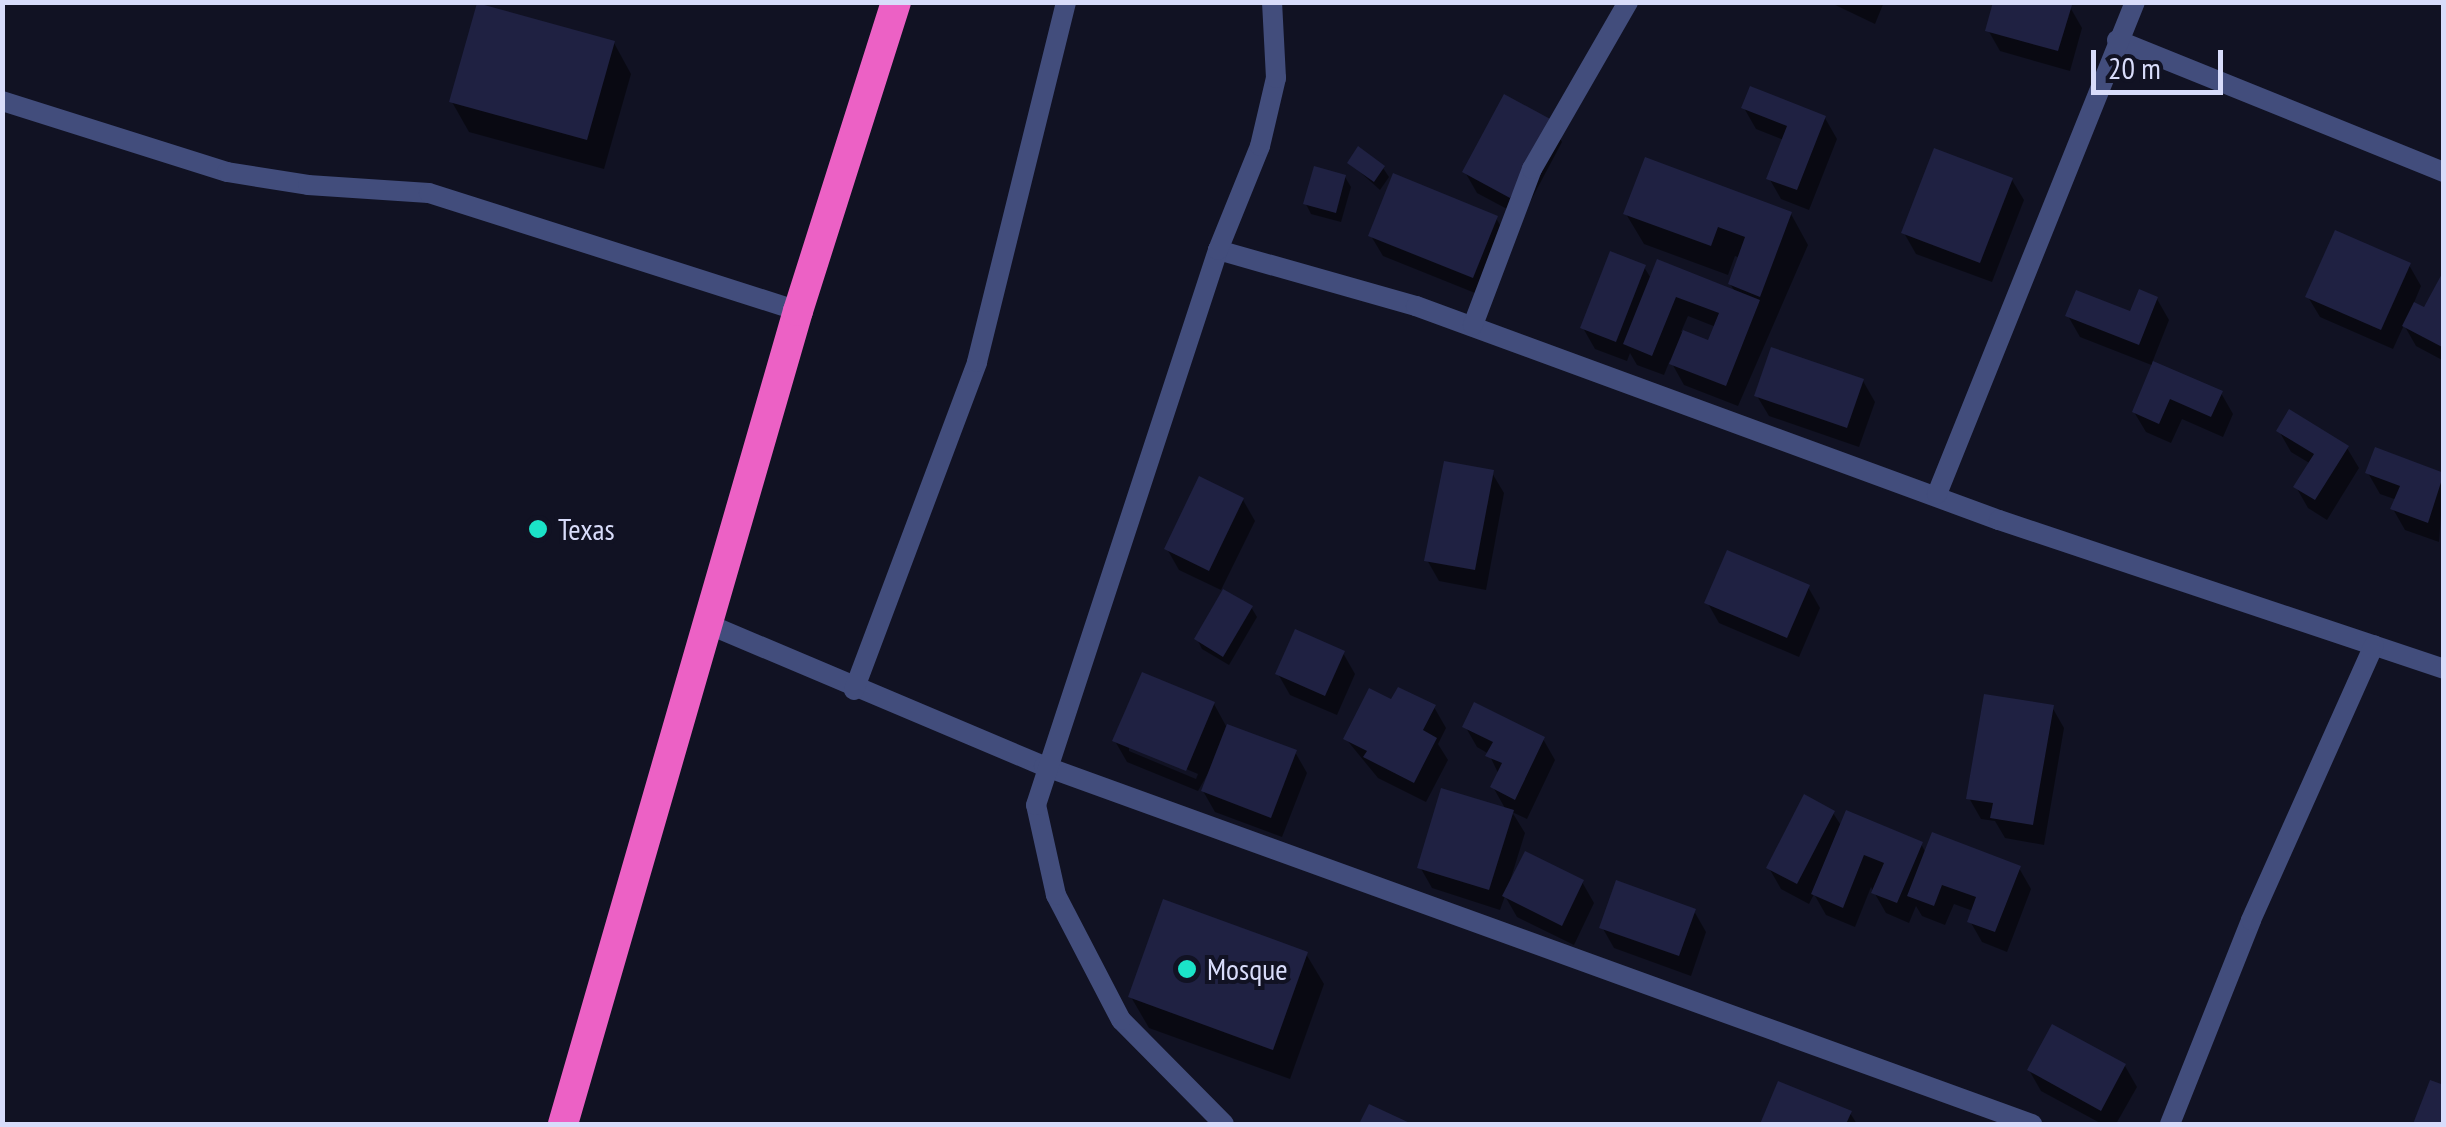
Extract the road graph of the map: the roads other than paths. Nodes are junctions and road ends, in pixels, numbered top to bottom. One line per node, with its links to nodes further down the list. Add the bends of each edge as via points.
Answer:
1 (896, 2): 10 (highway)
2 (1066, 2): 16 (street, via 977,362)
3 (1272, 2): 9 (street, via 1276,78 1260,146)
4 (1628, 2): 11 (street, via 1532,169)
5 (2135, 2): 6 (street)
6 (2117, 40): 8 (street); 12 (street)
7 (2, 101): 10 (street, via 227,172 308,186 430,192)
8 (2444, 172)
9 (1218, 250): 11 (street); 17 (street)
10 (798, 311): 13 (highway)
11 (1473, 326): 12 (street)
12 (1937, 494): 14 (street)
13 (710, 625): 16 (street); 18 (highway)
14 (2374, 645): 15 (street); 21 (street)
15 (2444, 669)
16 (854, 690): 17 (street)
17 (1044, 766): 19 (street, via 1036,804 1056,895 1121,1020); 20 (street)
18 (563, 1124)
19 (1224, 1124)
20 (2032, 1124)
21 (2170, 1124)

